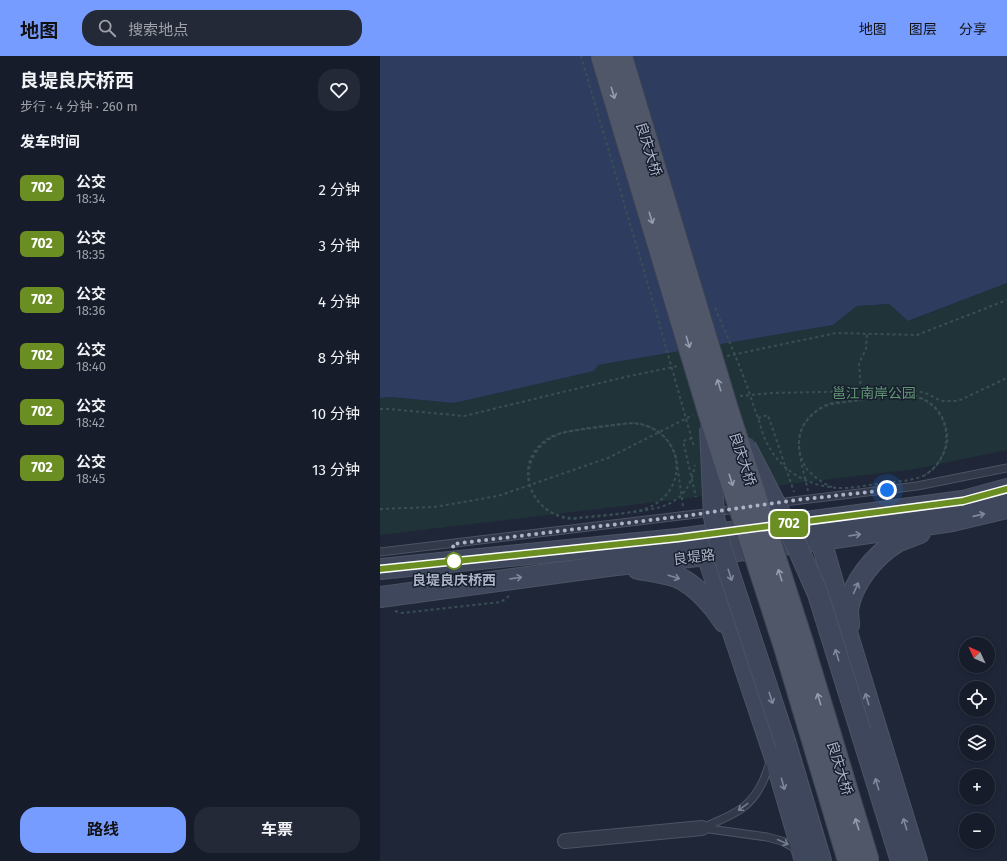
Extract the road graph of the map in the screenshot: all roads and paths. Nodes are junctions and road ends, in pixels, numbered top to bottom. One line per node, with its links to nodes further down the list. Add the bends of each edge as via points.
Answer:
1 (581, 56): 9 (path, bridge)
2 (602, 56): 7 (main road, 良庆大桥, one-way to 7, bridge)
3 (621, 56): 7 (main road, 良庆大桥, one-way to 3, bridge)
4 (715, 308): 8 (path, bridge)
5 (867, 334): 6 (path, via 866,349 859,363)
6 (861, 390)
7 (718, 411): 30 (main road, one-way to 30, bridge, via 714,517); 34 (main road, 良庆大桥, one-way to 34, bridge); 35 (main road, 良庆大桥, one-way to 7, bridge, via 802,642); 36 (main road, one-way to 7, bridge, via 818,594 796,544)
8 (758, 418): 15 (path, bridge, via 773,454 787,468 804,480 809,482 814,484 837,488 842,488 848,488 898,481 912,479 919,478 930,472 939,462 942,457 944,451 946,445 947,438 946,432 945,425 943,419 939,413 935,407 929,403 923,399 917,397 910,395 903,395 834,403 828,405 822,407 816,410 807,419 804,425 801,431 799,437 799,443 799,450 800,456 803,462 806,468 825,484 834,487 839,488 843,488 855,488 914,479 922,476 927,473 940,460 944,454 946,447 947,441 947,435 946,428 944,421 941,415 936,409 931,405 926,401 920,398 913,396 905,395 899,395 831,404 825,406 819,409 810,418 802,428 799,440 799,447 800,455 802,462 805,477 807,484); 16 (path, via 768,415)
9 (692, 438): 10 (path, bridge); 13 (path, bridge, via 683,441)
10 (695, 450)
11 (695, 462): 17 (path, bridge, via 693,474 686,488 681,495 668,504 653,510 645,510 637,511 630,512 622,513 591,517 576,518 568,518 561,517 554,515 548,512 537,502 531,490 529,483 528,476 530,462 533,455 537,449 548,439 554,436 561,434 568,432 633,423 640,424 646,426 653,428 658,432 664,436 672,447 674,453 676,460 676,473 663,497 651,506 646,508 641,510 636,512 573,519 565,519 557,516 551,513 545,509 535,498 530,486 529,471 536,451 550,438 558,435 564,432 630,423 636,423 643,424 649,427 656,430 661,434 666,439 670,445 674,451 677,464 678,471 679,478 680,485 681,492 682,499)
12 (1007, 468): 16 (lane, via 917,486)
13 (692, 480)
14 (1007, 489): 24 (main road, 良堤路, via 963,501 688,537)
15 (809, 492)
16 (796, 500): 21 (lane)
17 (683, 506)
18 (1007, 508): 19 (main road, 良堤路, one-way to 18)
19 (952, 521): 20 (main road, 良堤路, one-way to 19); 29 (main road, one-way to 19, via 848,610 864,573 875,559 898,542)
20 (821, 540): 22 (main road, 良堤路); 29 (main road)
21 (380, 552)
22 (707, 556): 23 (main road, 良堤路); 28 (main road)
23 (608, 566): 26 (main road, 良堤路, one-way to 23); 28 (main road, one-way to 28, via 654,571 678,578 696,590 715,608)
24 (380, 569)
25 (512, 593): 27 (path, via 501,602 402,614)
26 (380, 597)
27 (394, 611)
28 (736, 640): 30 (main road)
29 (849, 640): 37 (main road, one-way to 29)
30 (779, 747): 31 (lane, one-way to 31, via 752,800 741,810); 33 (main road, one-way to 33)
31 (702, 828): 32 (street); 33 (lane, one-way to 33, via 782,841)
32 (565, 841)
33 (810, 860)
34 (848, 861)
35 (868, 861)
36 (901, 861)
37 (917, 861)

